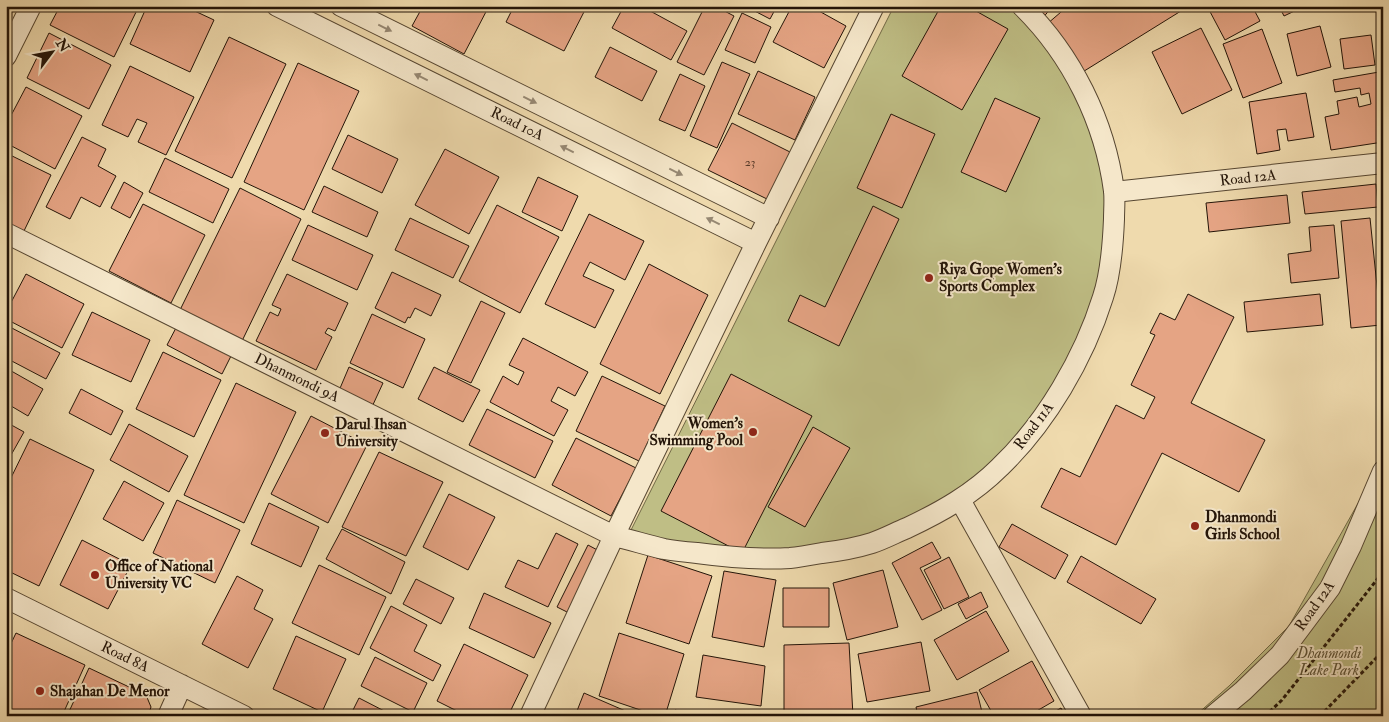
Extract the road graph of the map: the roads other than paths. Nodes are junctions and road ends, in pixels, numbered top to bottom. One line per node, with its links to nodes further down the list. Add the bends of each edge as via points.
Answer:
1 (31, 6): 6 (street)
2 (277, 6): 11 (street, Road 10A, one-way to 2)
3 (341, 6): 9 (street, Road 10A, one-way to 9)
4 (874, 6): 9 (street)
5 (1022, 6): 8 (street, Road 11A, via 1060,52 1092,108 1107,153)
6 (6, 56)
7 (1383, 163): 8 (street, Road 12A)
8 (1114, 192): 13 (street, Road 11A, via 1113,240 1104,296 1067,380 1019,448)
9 (769, 218): 11 (street)
10 (6, 233): 14 (street, Dhanmondi 9A)
11 (756, 243): 14 (street)
12 (1383, 471): 21 (street, Road 12A, via 1330,588 1280,655)
13 (960, 500): 14 (street, Road 11A, via 872,543 790,558 731,558 666,550); 20 (street)
14 (614, 536): 19 (street)
15 (6, 598): 16 (street, Road 8A)
16 (182, 685): 17 (street); 18 (street, Road 8A)
17 (168, 716)
18 (244, 716)
19 (530, 716)
20 (1081, 716)
21 (1213, 716)

